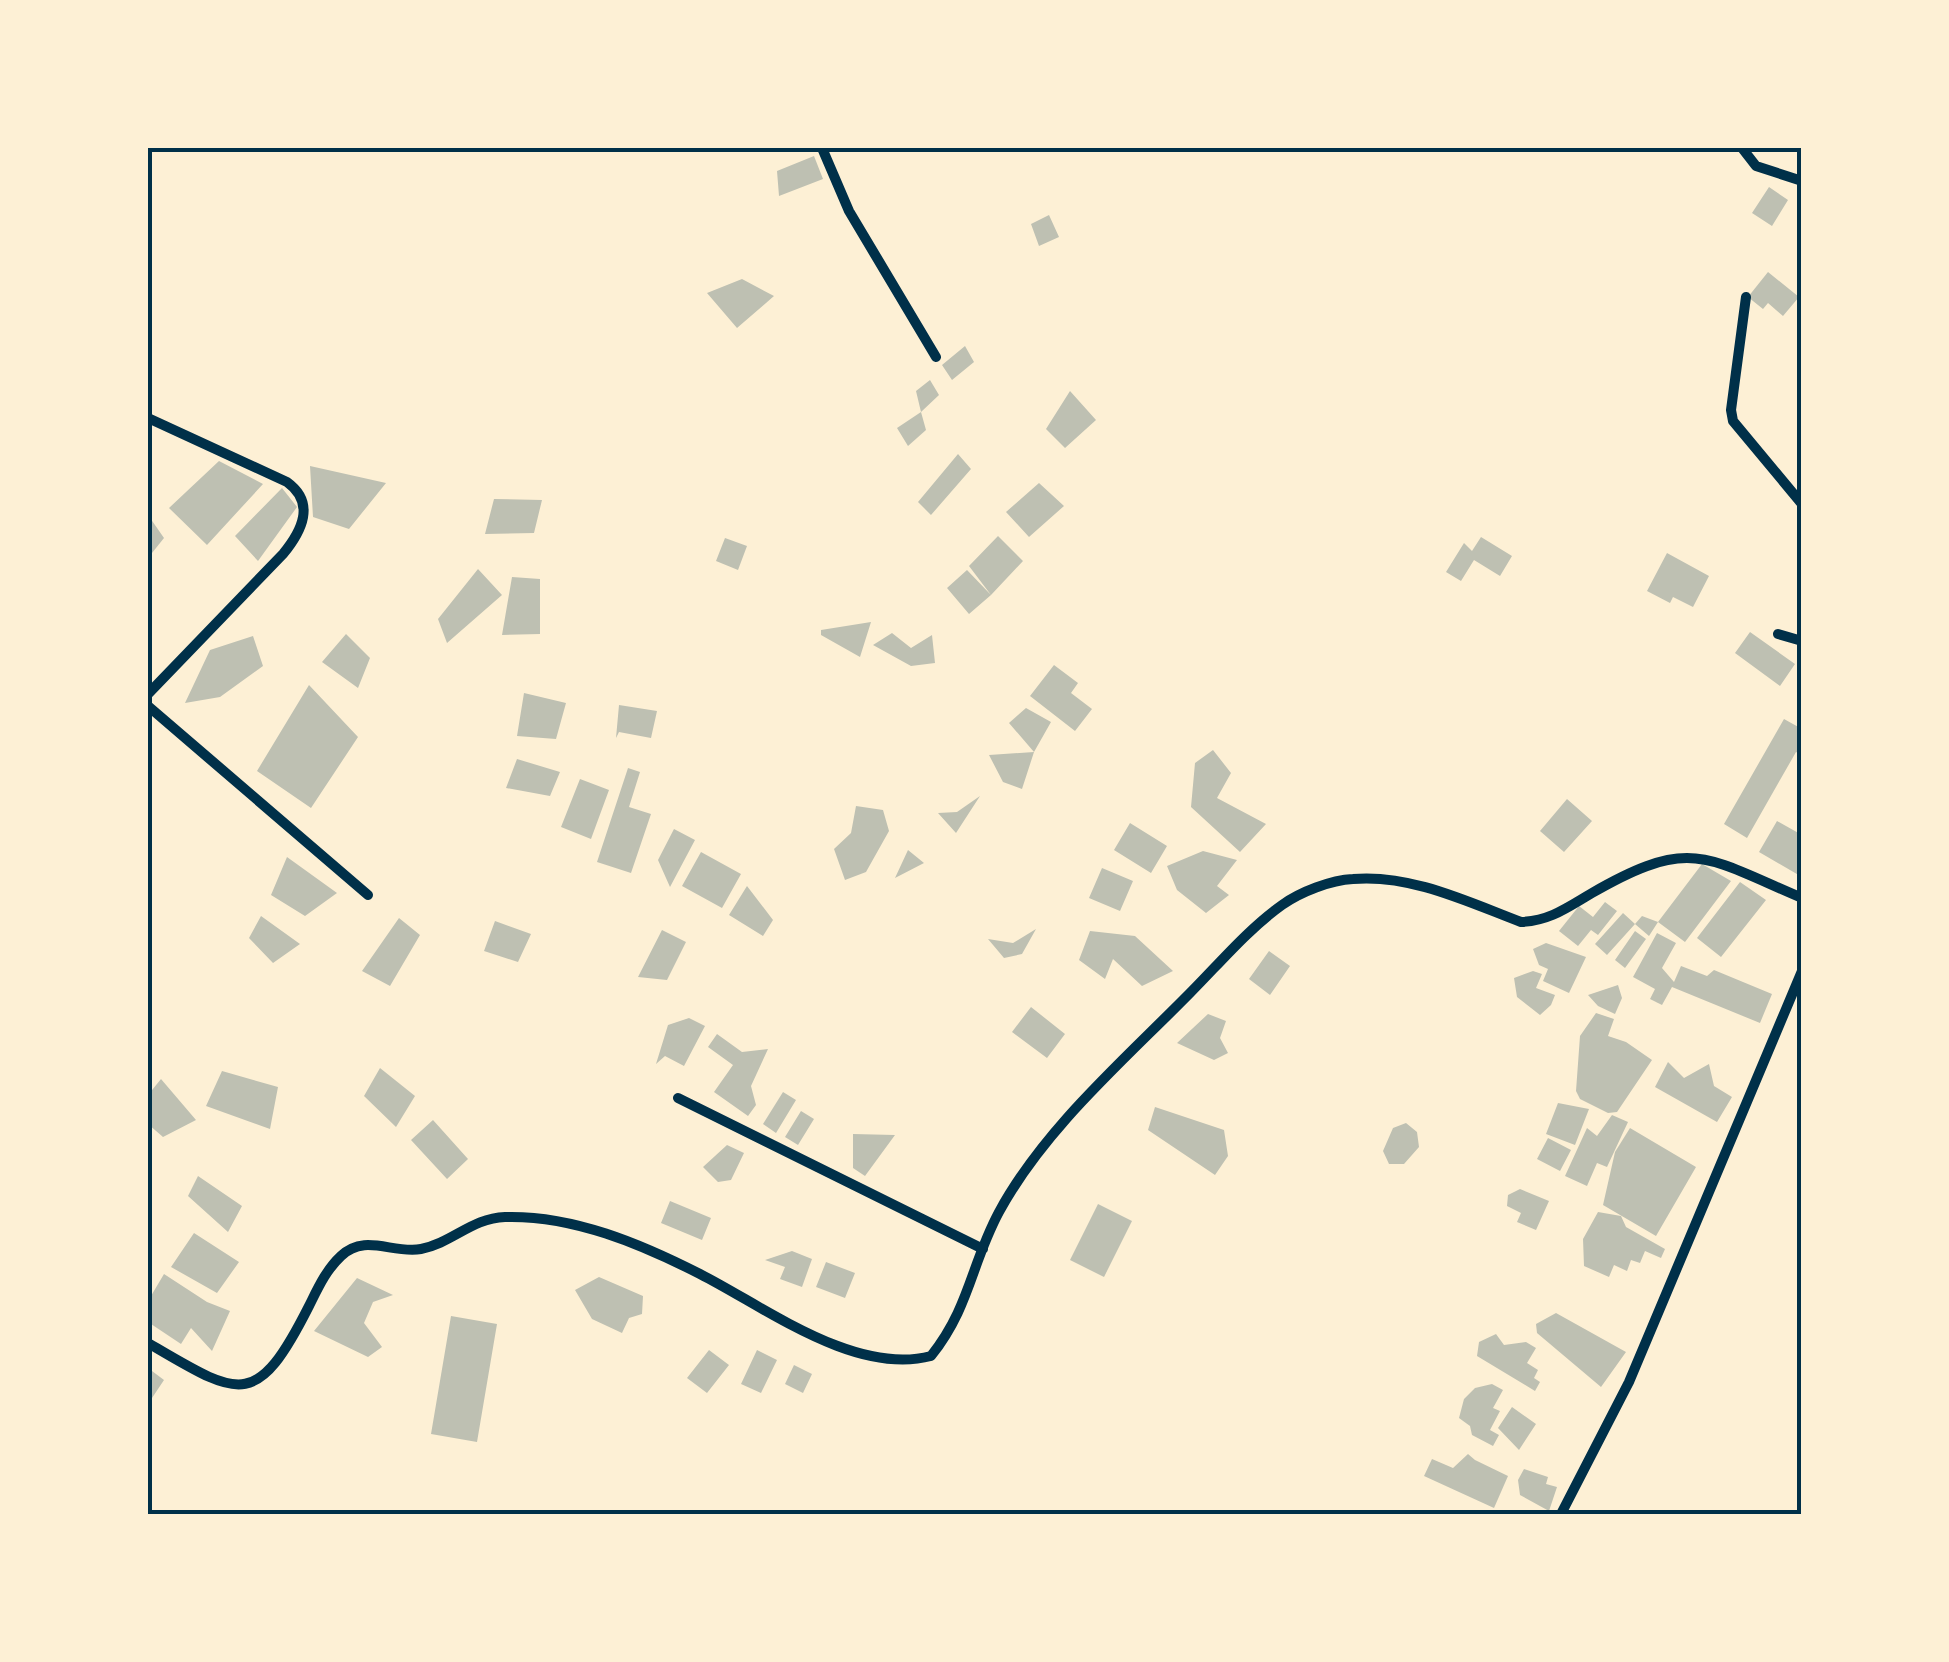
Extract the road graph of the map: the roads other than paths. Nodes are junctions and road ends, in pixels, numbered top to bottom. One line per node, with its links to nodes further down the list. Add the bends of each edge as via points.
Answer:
1 (822, 148): 5 (street, via 849,212)
2 (1742, 148): 3 (street, via 1756,166)
3 (1802, 181)
4 (1746, 297): 7 (street, via 1733,421)
5 (936, 356)
6 (148, 418): 10 (street, via 287,482 299,490 305,511 284,554)
7 (1802, 504)
8 (1778, 634): 9 (street)
9 (1802, 641)
10 (148, 694)
11 (148, 706): 12 (street)
12 (368, 895)
13 (1802, 898): 16 (street, via 1710,859 1686,856 1649,864 1534,921 1384,879 1350,879 1286,902 1074,1112 1007,1200)
14 (1802, 971): 18 (street, via 1629,1382)
15 (678, 1098): 16 (street)
16 (983, 1249): 17 (street, via 946,1336 930,1356 912,1360 873,1358 832,1342 616,1237 511,1217 477,1221 424,1248 353,1246 321,1280 282,1355 245,1386 216,1380)
17 (148, 1343)
18 (1561, 1514)

